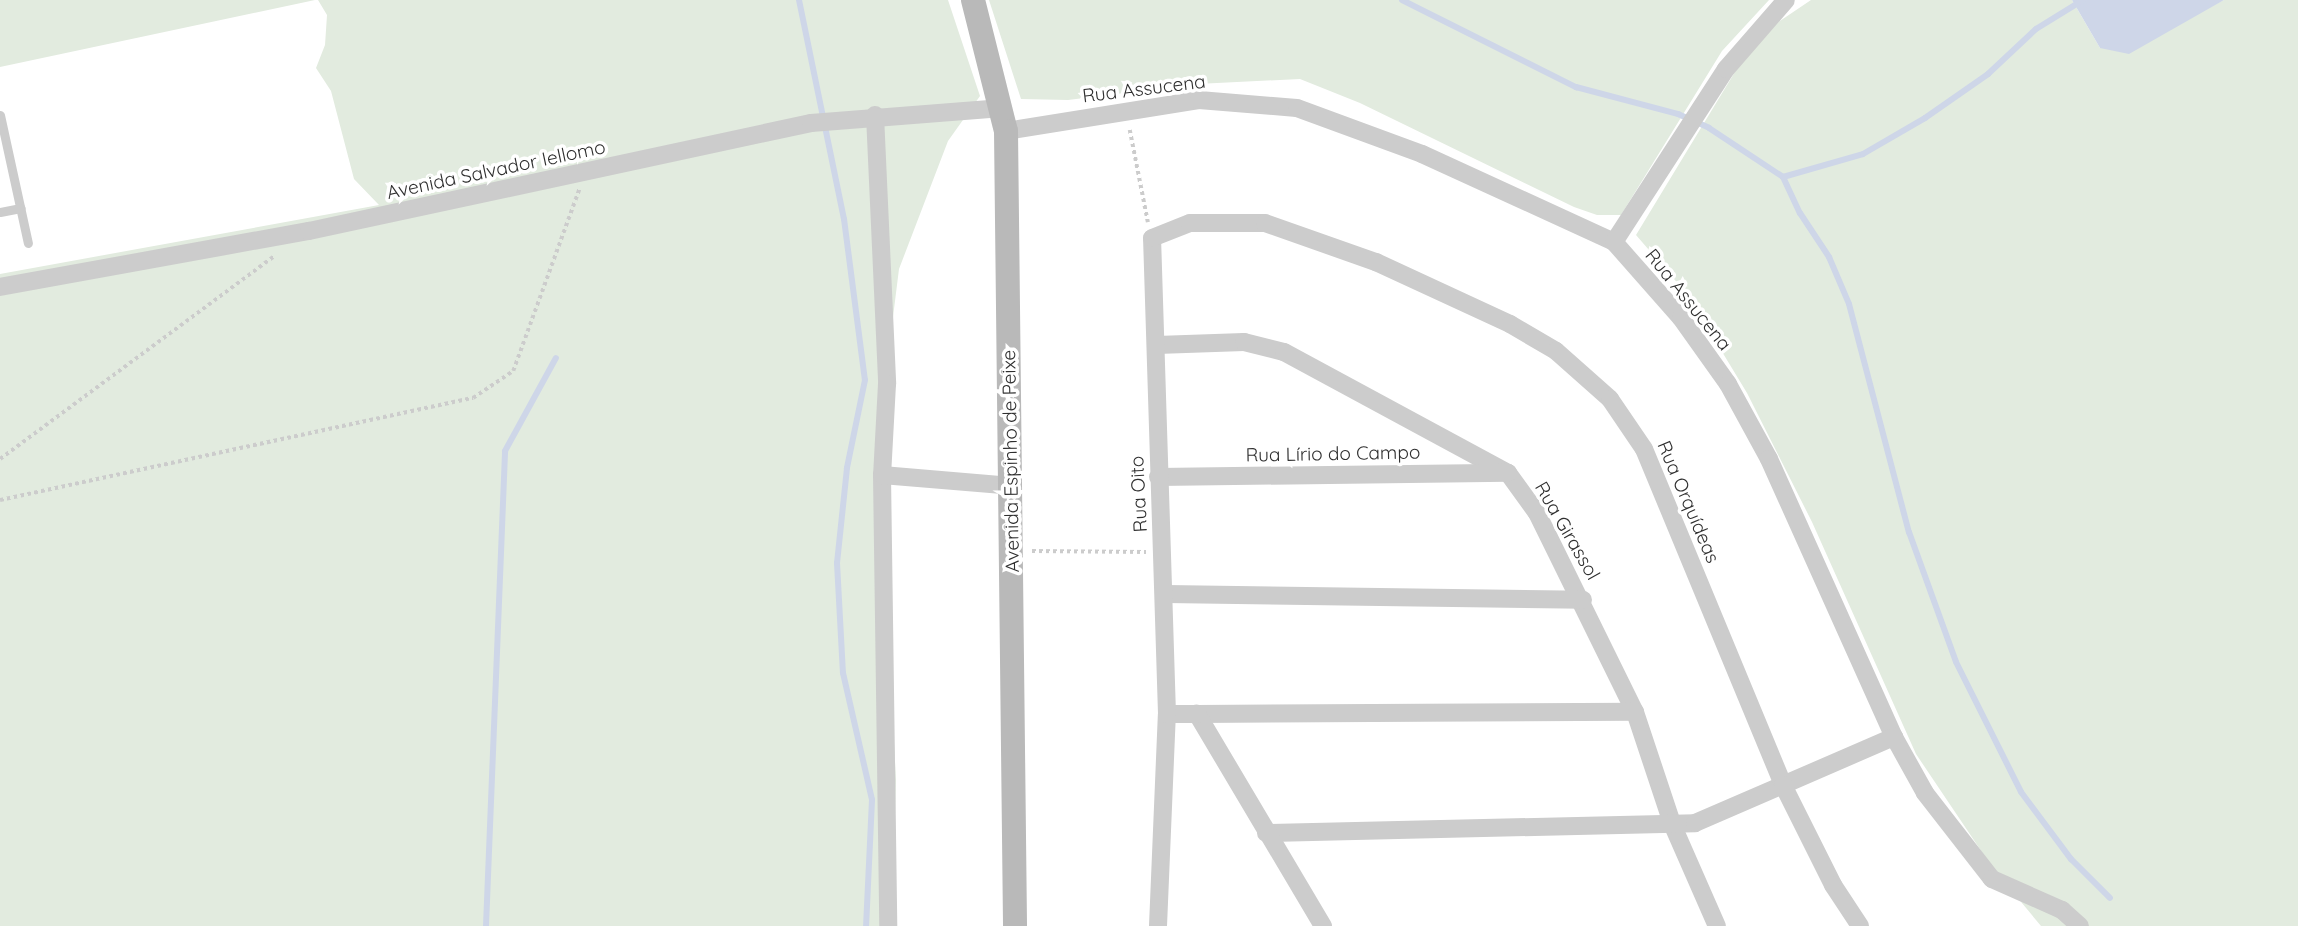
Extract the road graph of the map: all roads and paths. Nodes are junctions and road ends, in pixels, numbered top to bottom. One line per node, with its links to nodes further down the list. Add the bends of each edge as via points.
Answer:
1 (972, 0): 6 (street, Avenida Espinho de Peixe)
2 (1786, 0): 11 (street, via 1726,69)
3 (1125, 109): 6 (street, Rua Assucena); 10 (path); 11 (street, Rua Assucena, via 1199,100 1297,108 1422,154)
4 (875, 115): 6 (street, Avenida Salvador Iellomo); 7 (street, Avenida Salvador Iellomo, via 811,123); 18 (street, via 887,384)
5 (2, 118): 8 (lane)
6 (1004, 120): 20 (street, Avenida Espinho de Peixe)
7 (585, 173): 14 (street, Avenida Salvador Iellomo, via 309,230); 21 (path, via 513,371 496,385 454,405)
8 (21, 208): 9 (lane); 12 (lane)
9 (0, 212)
10 (1152, 238): 15 (street, Rua Oito); 30 (street, Rua Orquídeas, via 1190,223 1265,223 1376,262 1510,324 1556,351 1610,399 1644,449)
11 (1614, 242): 29 (street, Rua Assucena, via 1681,318 1728,384 1769,459)
12 (28, 243)
13 (275, 255): 16 (path)
14 (0, 286)
15 (1157, 345): 17 (street, Rua Girassol, via 1244,342 1284,352); 19 (street, Rua Oito)
16 (0, 459)
17 (1508, 474): 19 (street, Rua Lírio do Campo); 25 (street, Rua Girassol, via 1537,513)
18 (882, 475): 20 (street); 34 (street)
19 (1158, 477): 23 (street, Rua Oito)
20 (1012, 486): 22 (street, Avenida Espinho de Peixe)
21 (0, 500)
22 (1012, 551): 23 (path); 35 (street, Avenida Espinho de Peixe)
23 (1163, 552): 24 (street, Rua Oito)
24 (1166, 594): 25 (street); 27 (street, Rua Oito)
25 (1583, 600): 26 (street, Rua Girassol)
26 (1635, 712): 28 (street); 31 (street, Rua Girassol)
27 (1167, 714): 28 (street); 36 (street, Rua Oito)
28 (1197, 714): 32 (street)
29 (1894, 737): 30 (street); 33 (street, Rua Assucena, via 1925,793 1992,879)
30 (1783, 785): 31 (street, via 1722,814); 39 (street, Rua Orquídeas, via 1833,884)
31 (1673, 826): 32 (street); 38 (street, Rua Girassol)
32 (1266, 833): 37 (street)
33 (2063, 918): 40 (street, Rua Assucena)
34 (888, 926)
35 (1015, 926)
36 (1158, 926)
37 (1323, 926)
38 (1717, 926)
39 (1860, 926)
40 (2080, 926)

